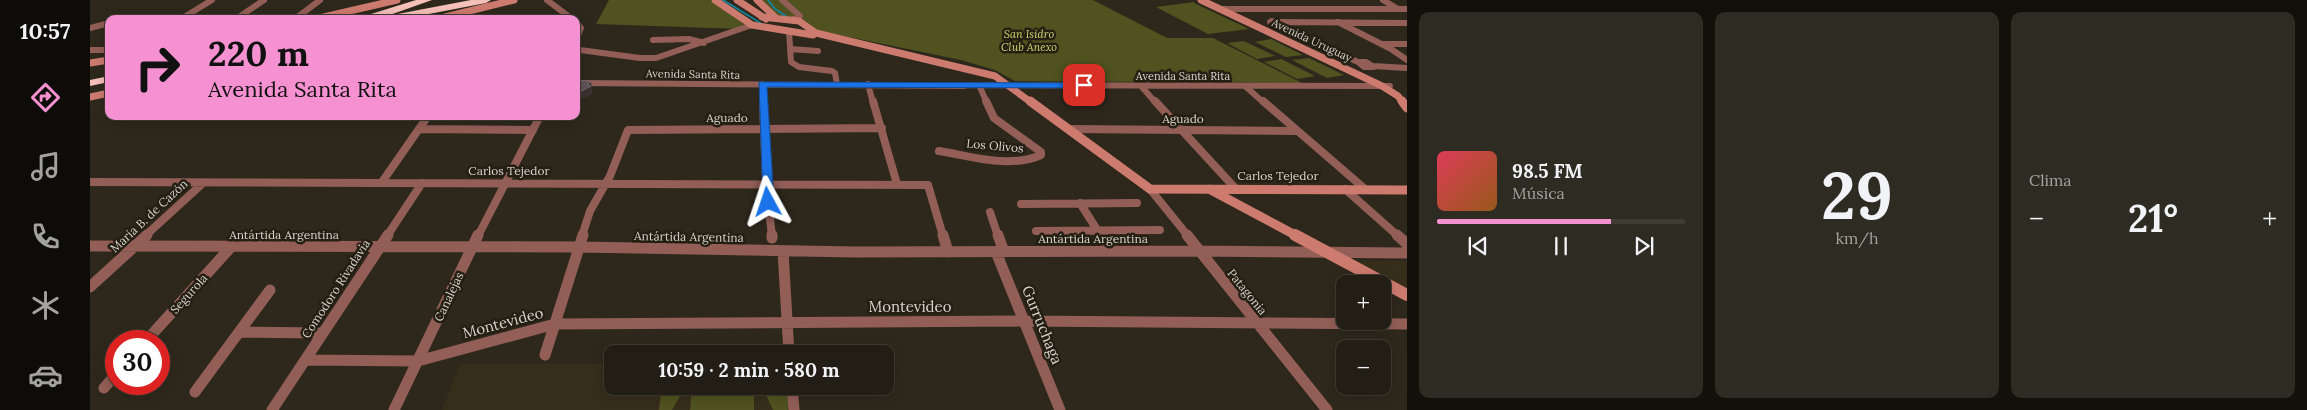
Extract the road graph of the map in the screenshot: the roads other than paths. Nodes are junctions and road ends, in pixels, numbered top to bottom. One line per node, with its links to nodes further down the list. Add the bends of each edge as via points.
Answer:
1 (212, 0): 22 (street)
2 (264, 0): 23 (street)
3 (320, 0): 24 (street)
4 (398, 0): 25 (main road)
5 (427, 0): 26 (highway)
6 (444, 0): 27 (highway)
7 (468, 0): 28 (highway)
8 (486, 0): 29 (highway)
9 (514, 0): 30 (main road)
10 (547, 0): 31 (street)
11 (715, 0): 38 (main road)
12 (737, 0): 32 (main road)
13 (757, 0): 33 (main road, via 770,14)
14 (782, 0): 33 (street, via 800,16)
15 (1201, 0): 20 (main road, Avenida Uruguay)
16 (1208, 0): 20 (main road, Avenida Uruguay)
17 (1383, 0): 18 (street)
18 (1395, 8): 19 (street); 21 (street)
19 (1407, 8)
20 (1223, 9): 21 (street); 71 (main road, Avenida Uruguay)
21 (1316, 9): 34 (street)
22 (188, 15)
23 (242, 15)
24 (300, 15)
25 (332, 15)
26 (374, 15)
27 (378, 15)
28 (403, 15)
29 (407, 15)
30 (453, 15)
31 (567, 15)
32 (762, 17): 33 (main road); 40 (main road)
33 (788, 20): 39 (main road, via 799,21); 40 (main road, via 780,22)
34 (1338, 22): 36 (street); 45 (street, via 1360,36); 55 (street, via 1278,23)
35 (105, 23): 37 (street)
36 (1407, 23)
37 (100, 24): 41 (street)
38 (752, 25): 42 (main road); 44 (street)
39 (804, 26): 42 (main road); 51 (main road, via 816,33)
40 (777, 27): 42 (main road)
41 (90, 28)
42 (789, 31): 47 (street); 51 (main road)
43 (653, 40): 44 (street, via 689,39)
44 (704, 43): 50 (street, via 652,59)
45 (1382, 44): 46 (street); 53 (street)
46 (1407, 44)
47 (790, 49): 52 (street); 65 (street, via 794,66 832,71)
48 (90, 50): 49 (street)
49 (105, 50)
50 (580, 50)
51 (888, 50): 68 (main road, via 979,71)
52 (818, 52)
53 (1407, 60)
54 (105, 61): 56 (main road)
55 (1358, 62): 57 (street, via 1367,67)
56 (90, 63)
57 (1374, 66): 58 (street)
58 (1407, 68)
59 (105, 73): 60 (highway)
60 (90, 76)
61 (105, 80): 62 (highway)
62 (90, 83)
63 (580, 83): 64 (street, Avenida Santa Rita)
64 (762, 84): 65 (street, Avenida Santa Rita); 78 (street)
65 (836, 84): 66 (street, Avenida Santa Rita)
66 (868, 84): 67 (street, Avenida Santa Rita); 79 (street)
67 (977, 85): 68 (street, Avenida Santa Rita); 85 (street, Los Olivos, via 994,118 1042,155 1032,160 1006,160)
68 (1009, 85): 69 (street, Avenida Santa Rita); 81 (main road)
69 (1141, 86): 70 (street, Avenida Santa Rita); 83 (street)
70 (1245, 86): 71 (street, Avenida Santa Rita); 84 (street)
71 (1386, 86): 73 (main road, Avenida Uruguay); 75 (main road, Avenida Uruguay)
72 (105, 94): 74 (main road)
73 (1407, 96)
74 (90, 97)
75 (1407, 108)
76 (425, 120): 80 (street)
77 (538, 120): 82 (street)
78 (764, 128): 79 (street, Aguado); 91 (street, Aguado, via 633,130 626,133); 93 (street)
79 (882, 128): 92 (street)
80 (419, 129): 82 (street); 87 (street)
81 (1070, 129): 83 (street, Aguado); 95 (main road)
82 (533, 130): 90 (street)
83 (1182, 130): 84 (street, Aguado); 94 (street)
84 (1295, 130): 98 (street)
85 (939, 151)
86 (90, 182): 88 (street, Carlos Tejedor)
87 (382, 182): 88 (street, Carlos Tejedor); 89 (street, Carlos Tejedor)
88 (202, 183): 110 (street, María B. de Cazón)
89 (422, 183): 90 (street, Carlos Tejedor); 113 (street, Comodoro Rivadavia)
90 (506, 184): 91 (street, Carlos Tejedor); 112 (street, Canalejas)
91 (605, 184): 93 (street, Carlos Tejedor); 114 (street, via 590,211)
92 (898, 184): 93 (street, Carlos Tejedor); 118 (street, Carlos Tejedor, via 928,185)
93 (766, 185): 107 (street)
94 (1235, 188): 96 (main road, Carlos Tejedor); 97 (main road, Carlos Tejedor)
95 (1150, 189): 96 (main road, Carlos Tejedor); 117 (street, Patagonia)
96 (1204, 189): 120 (main road); 121 (main road)
97 (1345, 189): 98 (main road, Carlos Tejedor); 108 (street)
98 (1365, 189): 99 (main road, Carlos Tejedor)
99 (1407, 190)
100 (1080, 203): 101 (street); 102 (street); 105 (street)
101 (1137, 203)
102 (1022, 204)
103 (990, 212): 119 (street)
104 (1036, 230): 105 (street)
105 (1097, 230): 106 (street); 116 (street)
106 (1160, 230)
107 (772, 238)
108 (1407, 244)
109 (90, 246): 110 (street, Antártida Argentina)
110 (134, 246): 111 (street, Antártida Argentina); 124 (street, María B. de Cazón)
111 (231, 247): 113 (street, Antártida Argentina); 134 (street, Segurola)
112 (472, 247): 113 (street, Antártida Argentina); 114 (street, Antártida Argentina); 140 (street, Canalejas)
113 (378, 248): 136 (street, Comodoro Rivadavia)
114 (580, 248): 115 (street, Antártida Argentina); 131 (street)
115 (783, 251): 118 (street, Antártida Argentina); 130 (street)
116 (1110, 251): 117 (street, Antártida Argentina); 119 (street, Antártida Argentina)
117 (1198, 251): 120 (street, Antártida Argentina); 132 (street, Patagonia)
118 (948, 252): 119 (street, Antártida Argentina)
119 (1000, 252): 129 (street, Gurruchaga)
120 (1315, 252): 121 (street, Antártida Argentina); 123 (main road)
121 (1327, 252): 122 (street, Antártida Argentina); 127 (main road)
122 (1407, 253)
123 (1357, 275)
124 (90, 287)
125 (270, 290): 135 (street)
126 (1391, 294): 128 (main road)
127 (1407, 295)
128 (1407, 302)
129 (1024, 321): 130 (street, Montevideo); 132 (street, Montevideo); 146 (street, Gurruchaga)
130 (787, 323): 131 (street, Montevideo); 137 (street)
131 (555, 324): 138 (street); 140 (street, Montevideo)
132 (1257, 324): 133 (street, Montevideo); 147 (street, Patagonia)
133 (1407, 324)
134 (156, 330)
135 (239, 332): 136 (street); 141 (street)
136 (322, 333): 139 (street, Comodoro Rivadavia)
137 (788, 345)
138 (545, 356)
139 (305, 360): 140 (street); 143 (street, Comodoro Rivadavia)
140 (418, 361): 144 (street, Canalejas)
141 (195, 392)
142 (793, 395): 145 (street)
143 (272, 410)
144 (394, 410)
145 (794, 410)
146 (1060, 410)
147 (1327, 410)

